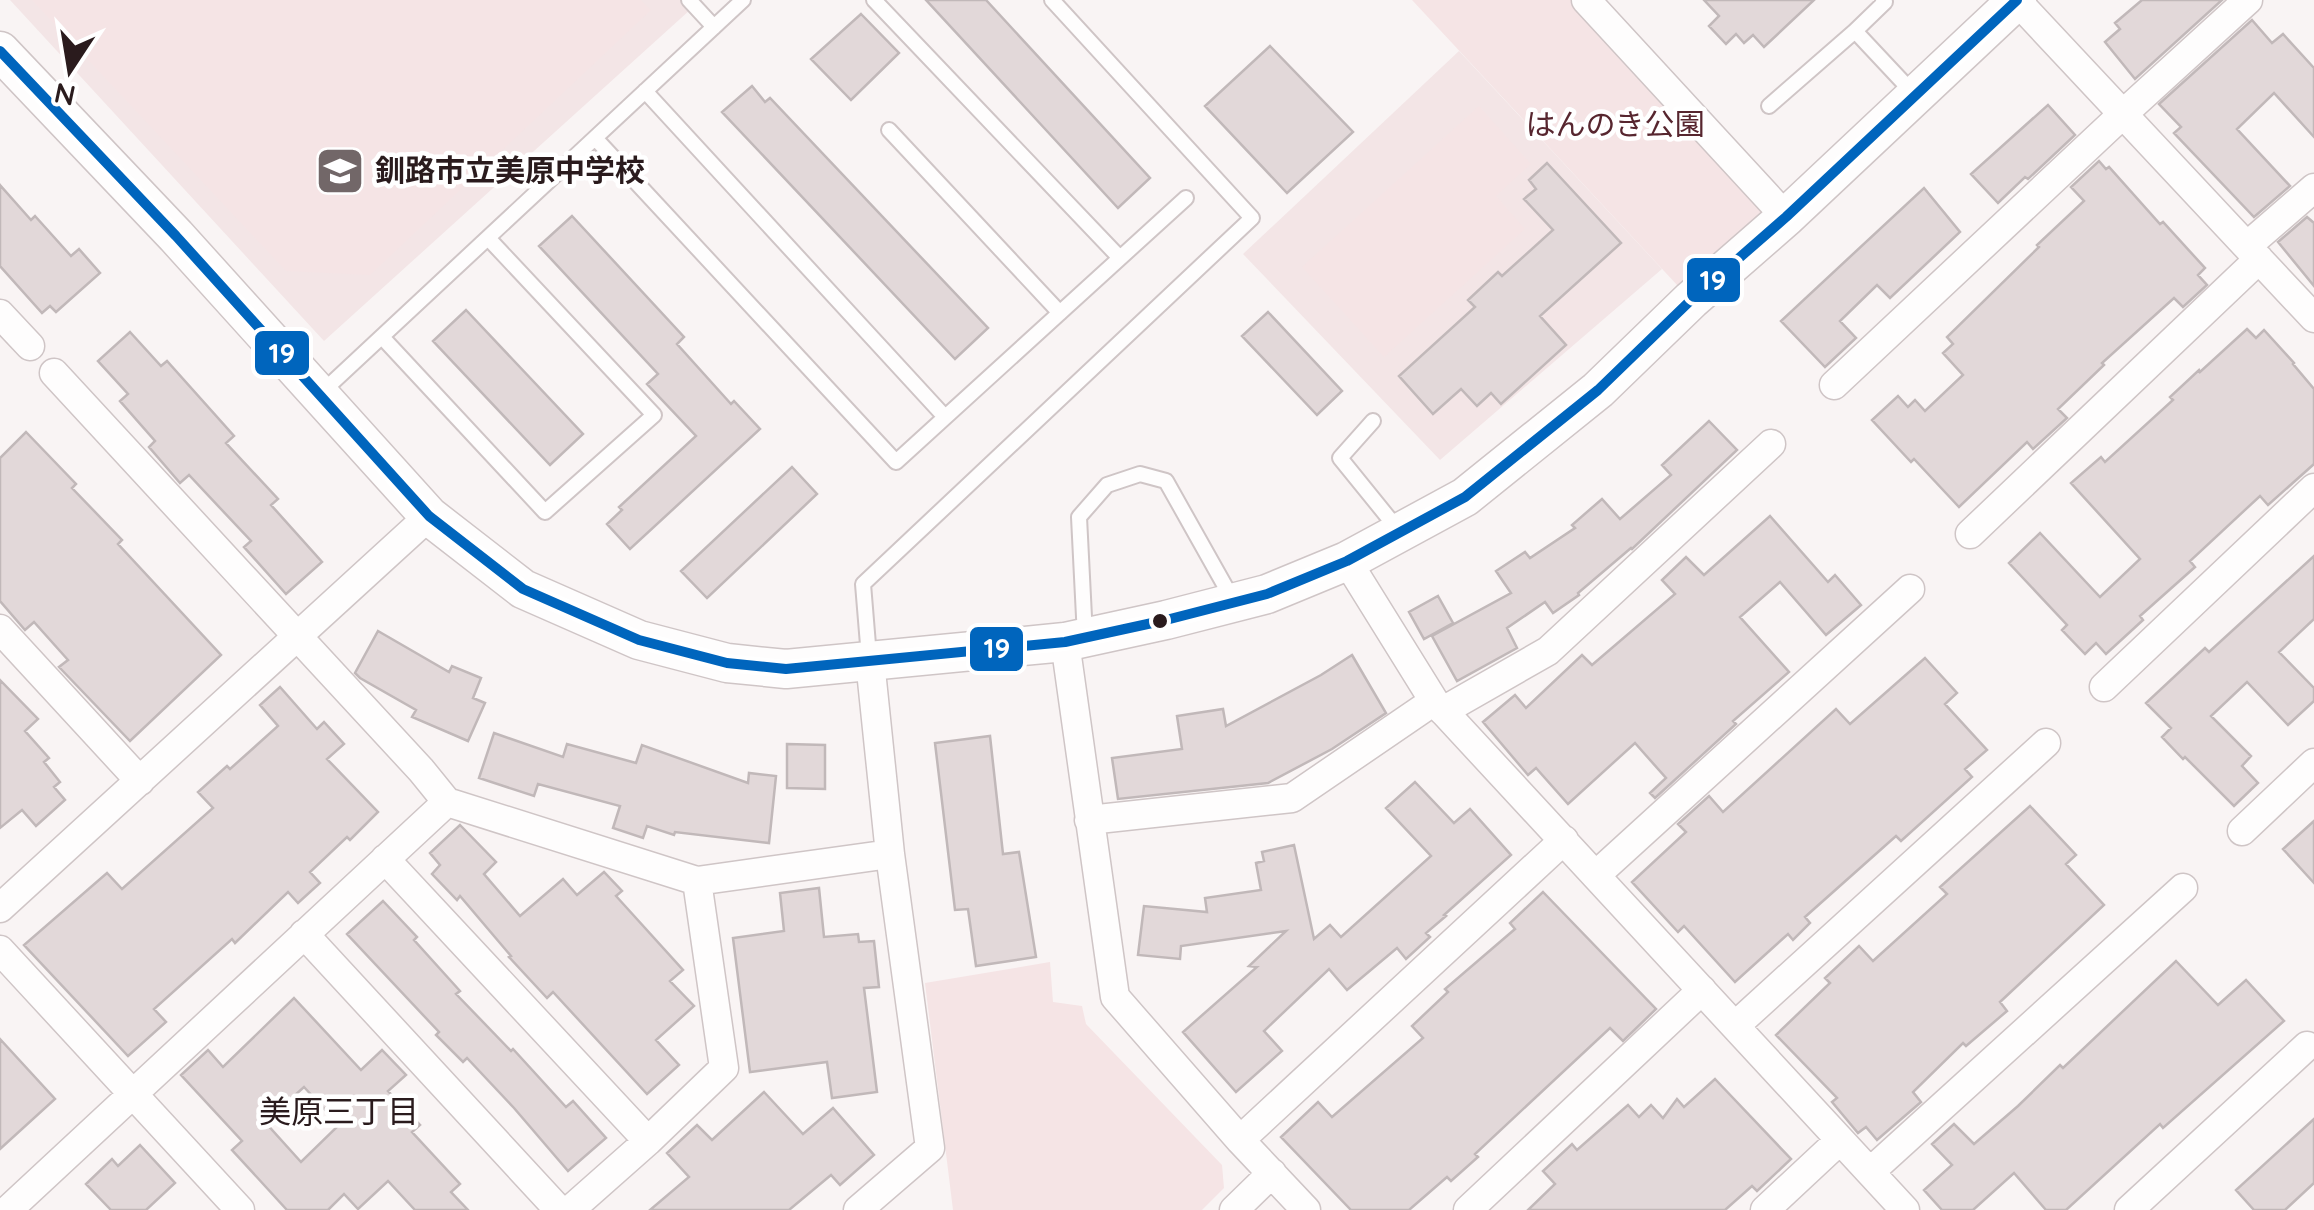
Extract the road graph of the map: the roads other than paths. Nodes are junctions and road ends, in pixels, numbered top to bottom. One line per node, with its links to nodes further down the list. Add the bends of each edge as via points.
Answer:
1 (689, 0): 9 (lane)
2 (743, 0): 9 (lane)
3 (874, 0): 23 (lane)
4 (1052, 0): 45 (lane, via 1252,218 862,584)
5 (1586, 0): 20 (street)
6 (1883, 0): 10 (lane)
7 (2017, 0): 13 (street); 15 (street)
8 (2248, 0): 15 (street)
9 (714, 26): 12 (lane)
10 (1855, 32): 13 (lane); 14 (lane)
11 (0, 51): 31 (street)
12 (645, 91): 17 (lane); 32 (lane)
13 (1916, 96): 20 (street)
14 (1769, 106)
15 (2124, 113): 22 (street); 30 (street)
16 (889, 130): 24 (lane)
17 (595, 138): 21 (lane); 32 (lane, via 896,462)
18 (2314, 188): 22 (street)
19 (1186, 198): 23 (lane)
20 (1786, 217): 37 (street, via 1598,390 1465,497)
21 (488, 238): 27 (lane); 27 (lane, via 654,415 545,512)
22 (2253, 252): 26 (street); 38 (street)
23 (1120, 258): 24 (lane)
24 (1060, 313): 32 (lane)
25 (0, 314): 28 (street)
26 (2314, 318)
27 (382, 336): 31 (lane)
28 (30, 346)
29 (54, 373): 43 (street)
30 (1834, 385)
31 (318, 396): 36 (street)
32 (945, 418)
33 (1373, 421): 37 (lane, via 1340,458)
34 (1771, 444): 47 (street, via 1548,651)
35 (2314, 488): 46 (street)
36 (429, 516): 43 (street); 45 (street, via 523,589 639,640 727,663 786,669)
37 (1400, 532): 39 (street)
38 (1970, 534)
39 (1347, 561): 41 (street); 47 (street)
40 (1910, 588): 57 (street)
41 (1234, 602): 44 (street); 44 (lane, via 1166,481 1140,474 1107,485 1079,517)
42 (0, 629): 50 (street)
43 (295, 636): 50 (street); 51 (street)
44 (1075, 639): 45 (street); 52 (street)
45 (870, 661): 55 (street)
46 (2104, 687)
47 (1439, 706): 52 (street, via 1292,798); 54 (street)
48 (2046, 743): 64 (street)
49 (2314, 763): 53 (street)
50 (140, 781): 60 (street)
51 (447, 802): 56 (street); 58 (street)
52 (1089, 820): 67 (street, via 1115,997)
53 (2242, 830)
54 (1564, 840): 57 (street); 67 (street)
55 (890, 854): 58 (street); 76 (street, via 930,1148)
56 (385, 859): 61 (street); 69 (street)
57 (1596, 875): 63 (street)
58 (697, 881): 69 (street, via 724,1068)
59 (2183, 888): 70 (street)
60 (0, 908)
61 (304, 934): 66 (street); 74 (street)
62 (0, 950): 66 (street)
63 (1702, 990): 64 (street); 79 (street)
64 (1735, 1026): 68 (street)
65 (2307, 1046): 82 (street)
66 (132, 1094): 72 (street); 73 (street)
67 (1240, 1140): 71 (street)
68 (1840, 1140): 70 (street); 80 (street)
69 (648, 1141): 75 (street)
70 (1870, 1172): 81 (street)
71 (1272, 1173): 77 (street); 78 (street)
72 (8, 1210)
73 (240, 1210)
74 (559, 1210)
75 (570, 1210)
76 (858, 1210)
77 (1234, 1210)
78 (1306, 1210)
79 (1468, 1210)
80 (1765, 1210)
81 (1905, 1210)
82 (2130, 1210)

